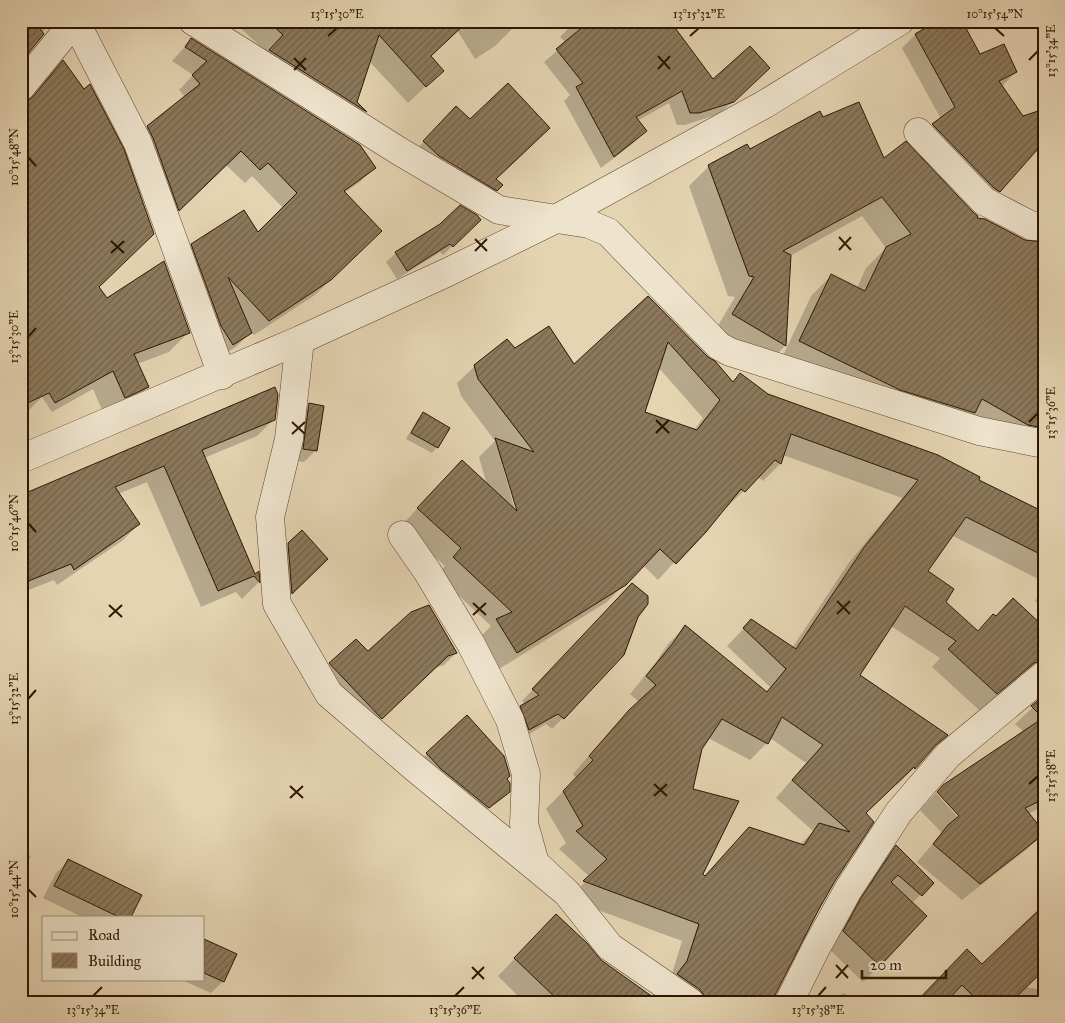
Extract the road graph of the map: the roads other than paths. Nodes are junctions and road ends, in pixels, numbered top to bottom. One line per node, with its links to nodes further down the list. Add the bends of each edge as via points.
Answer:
1 (193, 21): 5 (street, via 498,210)
2 (900, 21): 5 (street, via 765,104)
3 (21, 87): 8 (street, via 75,21 138,143)
4 (918, 132): 6 (street, via 984,201 1032,226)
5 (554, 220): 7 (street); 9 (street, via 589,224 608,232 719,346 730,352 979,431)
6 (1044, 226)
7 (300, 340): 8 (street); 13 (street, via 289,439 270,518 277,604 330,694)
8 (222, 375): 10 (street)
9 (1044, 444)
10 (21, 459)
11 (402, 534): 13 (street, via 471,644 510,720 526,774 524,824 535,863)
12 (1044, 675): 15 (street, via 948,755 899,812 848,890)
13 (567, 893): 14 (street, via 610,947)
14 (690, 1002)
15 (789, 1002)

